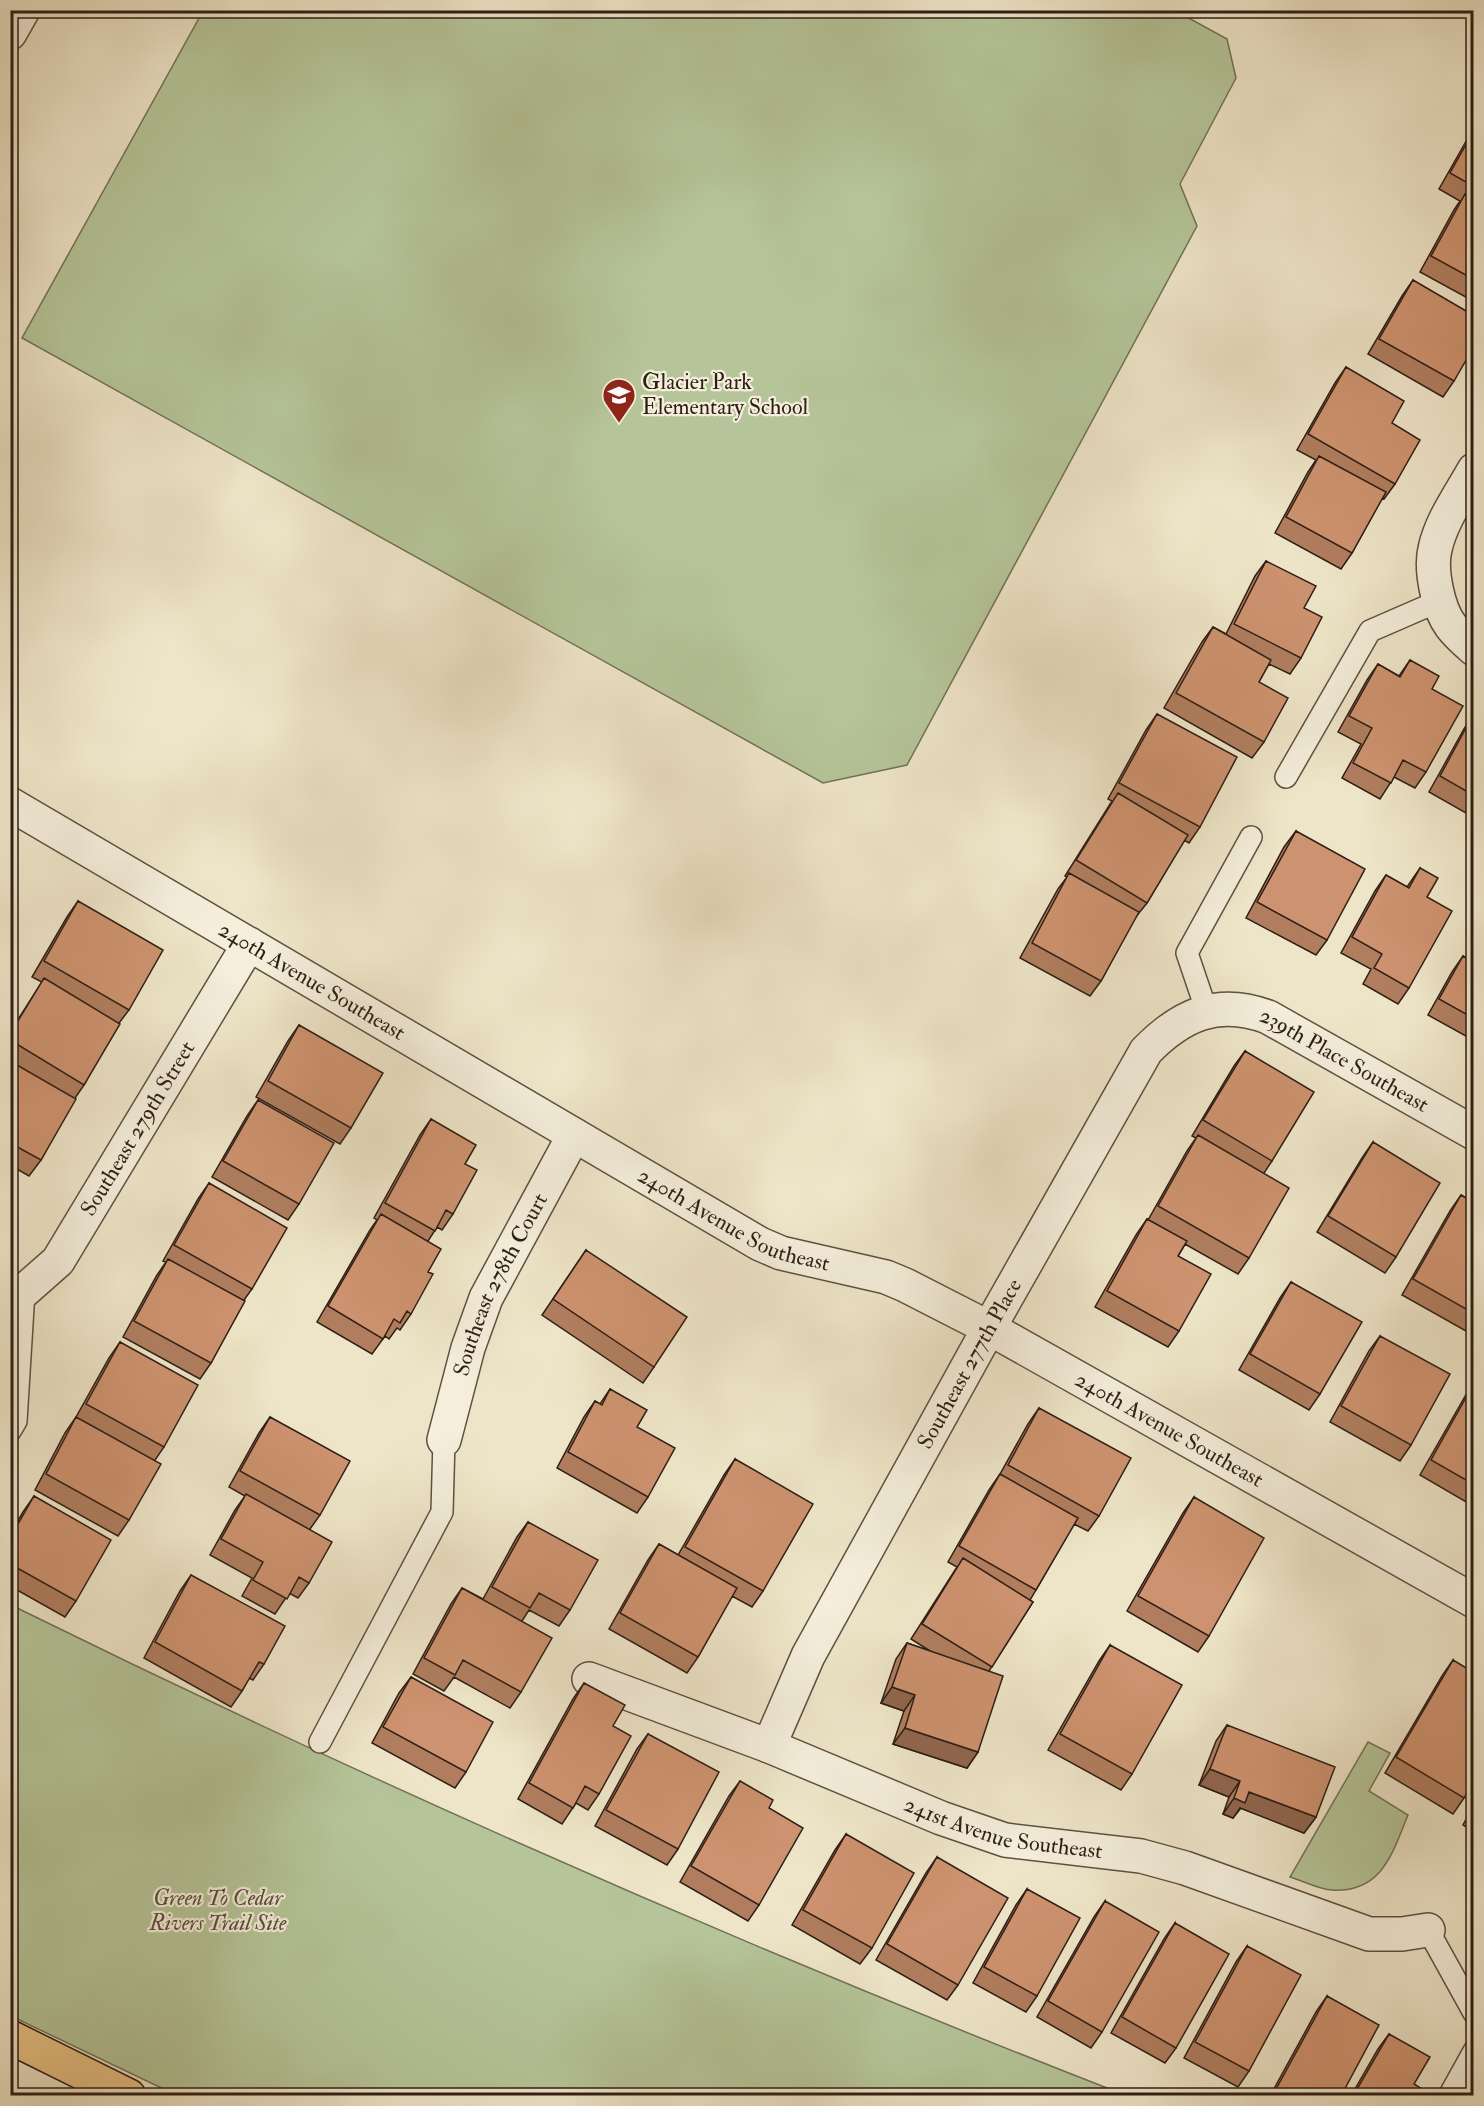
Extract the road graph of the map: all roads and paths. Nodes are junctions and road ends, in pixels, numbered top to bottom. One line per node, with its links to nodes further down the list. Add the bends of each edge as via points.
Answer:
1 (23, 10): 2 (street)
2 (10, 33)
3 (1473, 470): 4 (street, via 1443,524 1434,551)
4 (1439, 601): 5 (street, via 1450,624); 6 (lane, via 1370,631)
5 (1473, 649)
6 (1286, 777)
7 (10, 804): 9 (street, 240th Avenue Southeast)
8 (1251, 837): 10 (lane, via 1187,953)
9 (249, 944): 12 (street, 240th Avenue Southeast); 13 (street, Southeast 279th Street, via 58,1261)
10 (1207, 1012): 11 (street, 239th Place Southeast, via 1250,1010 1268,1017); 14 (street, Southeast 277th Place, via 1184,1019 1146,1051)
11 (1473, 1133)
12 (574, 1135): 14 (street, 240th Avenue Southeast, via 781,1254 886,1277); 16 (street, Southeast 278th Court, via 486,1298 468,1348)
13 (17, 1290): 15 (lane, via 16,1421)
14 (989, 1328): 17 (street, 240th Avenue Southeast); 20 (street, Southeast 277th Place, via 808,1656)
15 (10, 1431)
16 (444, 1440): 19 (lane, via 442,1512)
17 (1473, 1601)
18 (589, 1679): 20 (street, 241st Avenue Southeast)
19 (320, 1742)
20 (769, 1746): 21 (street, 241st Avenue Southeast, via 1005,1840 1141,1856 1369,1934)
21 (1428, 1930): 22 (lane)
22 (1473, 2013)
23 (10, 2037): 25 (main road)
24 (1473, 2050): 26 (lane)
25 (129, 2096)
26 (1449, 2096)

